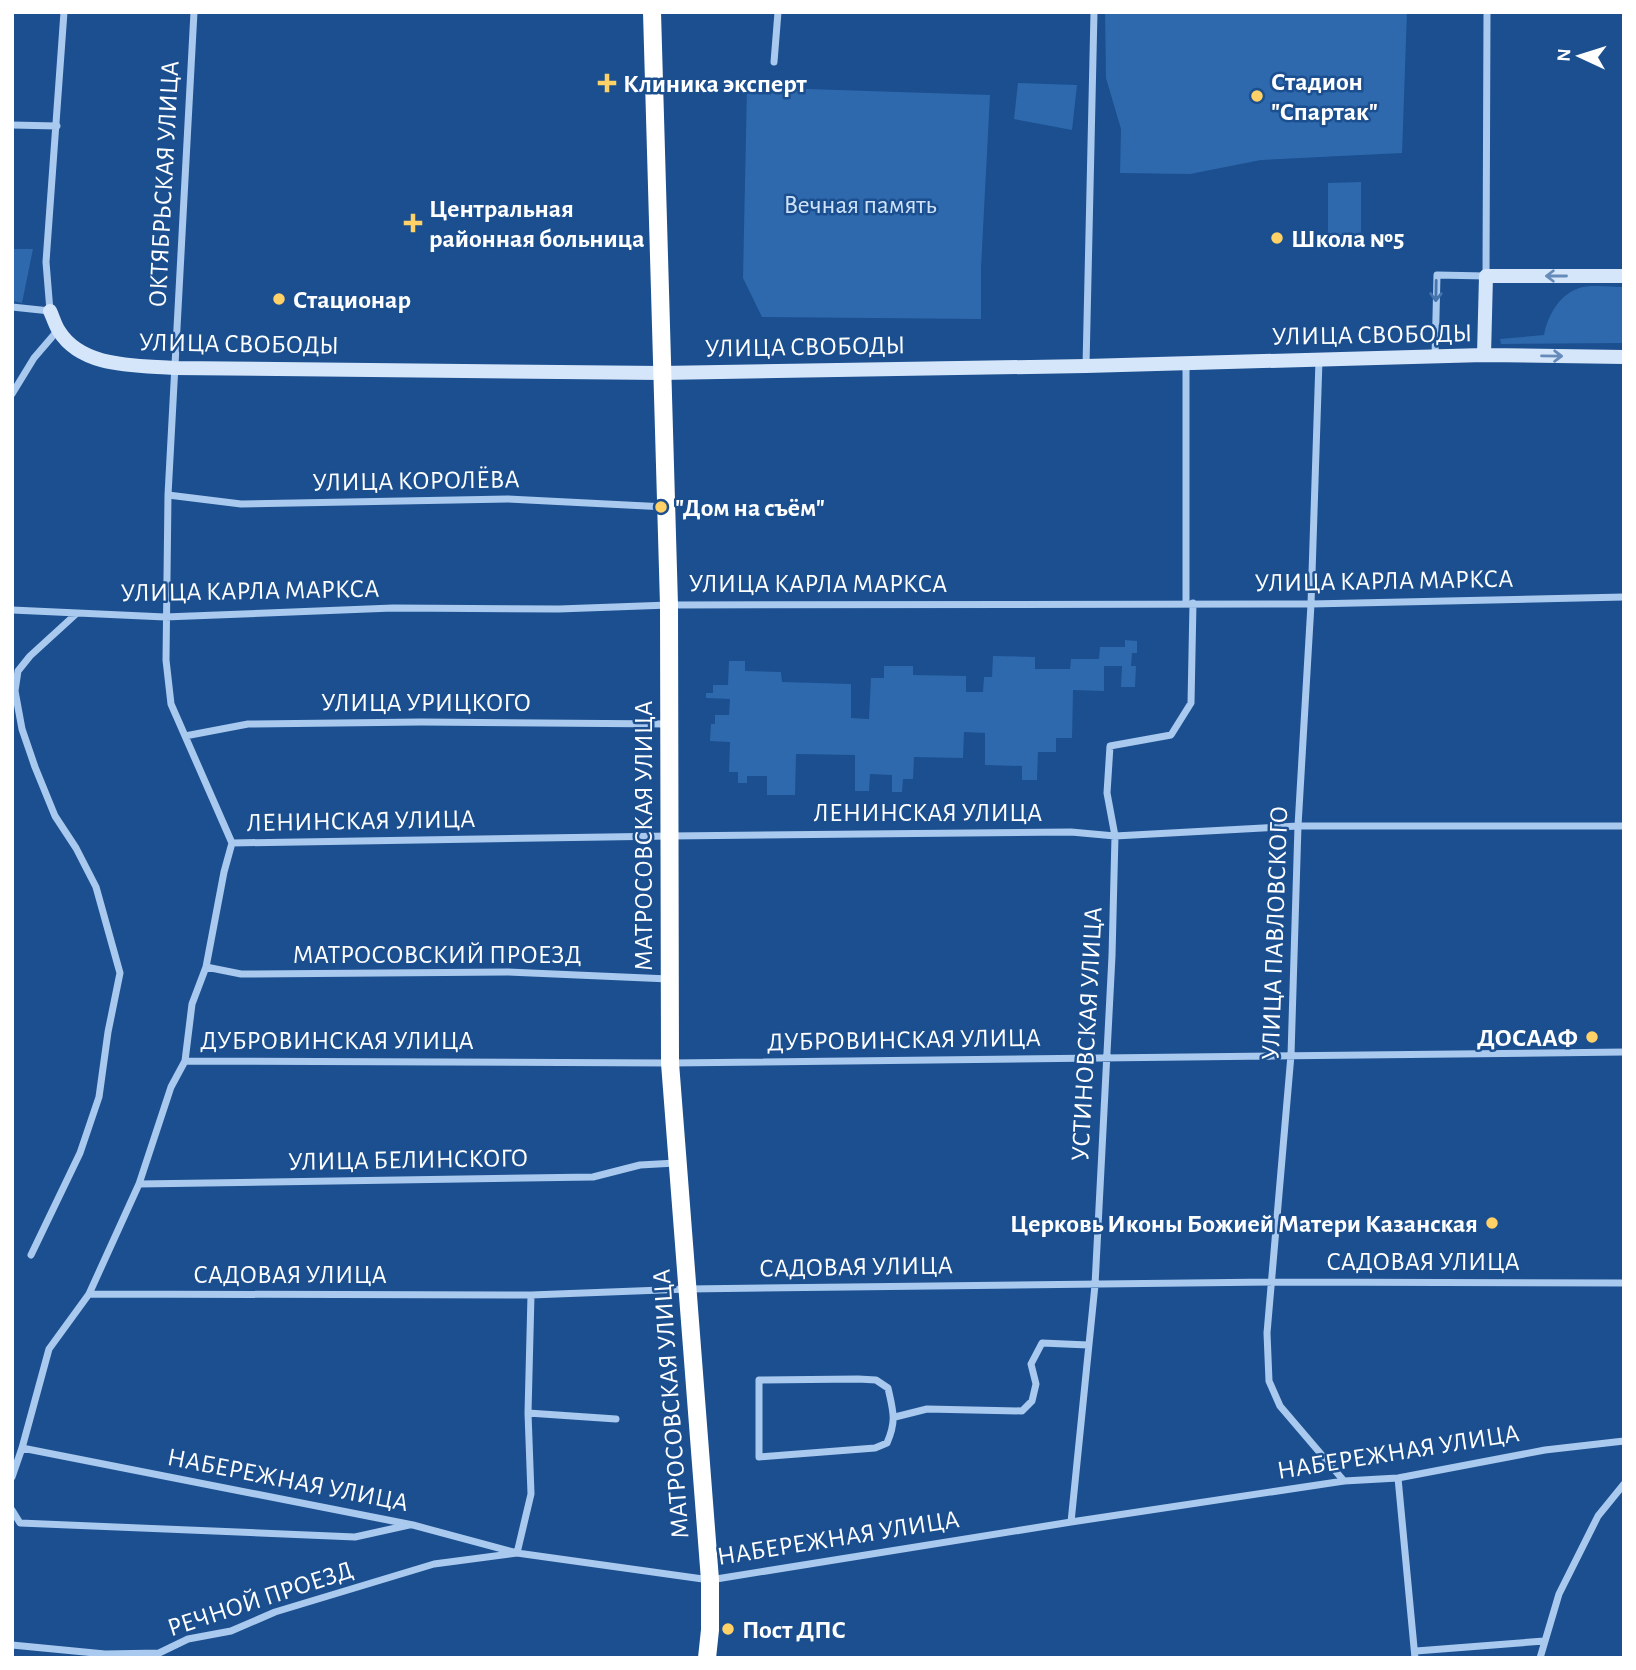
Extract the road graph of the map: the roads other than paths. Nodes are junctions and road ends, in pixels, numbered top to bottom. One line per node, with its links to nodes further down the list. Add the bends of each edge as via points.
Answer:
1 (64, 12): 9 (street)
2 (194, 12): 21 (street, ОКТЯБРЬСКАЯ УЛИЦА)
3 (652, 12): 22 (highway, МАТРОСОВСКАЯ УЛИЦА)
4 (778, 12): 7 (street)
5 (1094, 12): 20 (street)
6 (1487, 12): 10 (street)
7 (774, 62)
8 (12, 125): 9 (street)
9 (57, 126): 13 (street, via 47,262)
10 (1486, 276): 11 (main road, one-way to 10); 15 (main road); 16 (street, one-way to 16, via 1437,275)
11 (1624, 276)
12 (12, 307): 13 (street)
13 (50, 311): 14 (main road, УЛИЦА СВОБОДЫ)
14 (58, 331): 21 (main road, УЛИЦА СВОБОДЫ, via 88,355 116,364); 23 (street)
15 (1484, 355): 16 (main road, УЛИЦА СВОБОДЫ); 17 (main road, УЛИЦА СВОБОДЫ, one-way to 17)
16 (1435, 356): 18 (main road, УЛИЦА СВОБОДЫ)
17 (1624, 357)
18 (1319, 359): 19 (main road, УЛИЦА СВОБОДЫ); 29 (street, УЛИЦА ПАВЛОВСКОГО)
19 (1186, 363): 20 (main road, УЛИЦА СВОБОДЫ); 27 (street, УСТИНОВСКАЯ УЛИЦА)
20 (1086, 366): 22 (main road, УЛИЦА СВОБОДЫ)
21 (174, 368): 22 (main road, УЛИЦА СВОБОДЫ); 24 (street, ОКТЯБРЬСКАЯ УЛИЦА)
22 (661, 373): 25 (highway, МАТРОСОВСКАЯ УЛИЦА)
23 (12, 394)
24 (167, 495): 25 (street, УЛИЦА КОРОЛЁВА, via 241,505 508,499); 32 (street, ОКТЯБРЬСКАЯ УЛИЦА)
25 (666, 507): 28 (highway, МАТРОСОВСКАЯ УЛИЦА)
26 (1624, 597): 29 (street, УЛИЦА КАРЛА МАРКСА)
27 (1189, 603): 28 (street, УЛИЦА КАРЛА МАРКСА); 29 (street, УЛИЦА КАРЛА МАРКСА); 39 (street, УСТИНОВСКАЯ УЛИЦА, via 1191,703 1171,735 1110,746 1107,793)
28 (669, 604): 32 (street, УЛИЦА КАРЛА МАРКСА, via 321,609); 34 (highway, МАТРОСОВСКАЯ УЛИЦА)
29 (1311, 604): 36 (street, УЛИЦА ПАВЛОВСКОГО)
30 (12, 610): 31 (street, УЛИЦА КАРЛА МАРКСА)
31 (76, 614): 32 (street, УЛИЦА КАРЛА МАРКСА); 33 (street, via 18,671)
32 (164, 617): 35 (street, ОКТЯБРЬСКАЯ УЛИЦА, via 171,704)
33 (14, 692): 50 (street, via 22,729 55,816 96,887 120,973 99,1097 80,1153)
34 (670, 724): 35 (street, УЛИЦА УРИЦКОГО, via 248,724); 38 (highway, МАТРОСОВСКАЯ УЛИЦА)
35 (185, 736): 40 (street, ОКТЯБРЬСКАЯ УЛИЦА)
36 (1298, 826): 37 (street, ЛЕНИНСКАЯ УЛИЦА); 39 (street, ЛЕНИНСКАЯ УЛИЦА); 44 (street, УЛИЦА ПАВЛОВСКОГО)
37 (1624, 826)
38 (670, 835): 39 (street, ЛЕНИНСКАЯ УЛИЦА, via 1071,832); 40 (street, ЛЕНИНСКАЯ УЛИЦА); 42 (highway, МАТРОСОВСКАЯ УЛИЦА)
39 (1115, 836): 45 (street, УСТИНОВСКАЯ УЛИЦА)
40 (232, 843): 41 (street)
41 (205, 967): 42 (street, МАТРОСОВСКИЙ ПРОЕЗД, via 241,974 509,972); 46 (street, via 192,1004)
42 (669, 979): 47 (highway, МАТРОСОВСКАЯ УЛИЦА)
43 (1624, 1052): 44 (street, ДУБРОВИНСКАЯ УЛИЦА)
44 (1291, 1055): 45 (street, ДУБРОВИНСКАЯ УЛИЦА); 51 (street, УЛИЦА ПАВЛОВСКОГО)
45 (1106, 1059): 47 (street, ДУБРОВИНСКАЯ УЛИЦА); 53 (street, УСТИНОВСКАЯ УЛИЦА)
46 (185, 1061): 47 (street, ДУБРОВИНСКАЯ УЛИЦА); 49 (street, via 171,1087)
47 (670, 1063): 48 (highway, МАТРОСОВСКАЯ УЛИЦА)
48 (677, 1163): 49 (street, УЛИЦА БЕЛИНСКОГО, via 640,1165 593,1177); 54 (highway, МАТРОСОВСКАЯ УЛИЦА)
49 (139, 1184): 55 (street)
50 (31, 1255)
51 (1272, 1282): 52 (street, САДОВАЯ УЛИЦА); 53 (street, САДОВАЯ УЛИЦА); 65 (street, УЛИЦА ПАВЛОВСКОГО, via 1267,1333 1273,1395)
52 (1624, 1283)
53 (1095, 1285): 54 (street, САДОВАЯ УЛИЦА); 57 (street, УСТИНОВСКАЯ УЛИЦА)
54 (688, 1289): 56 (street, САДОВАЯ УЛИЦА); 71 (highway, МАТРОСОВСКАЯ УЛИЦА)
55 (89, 1294): 56 (street, САДОВАЯ УЛИЦА); 62 (street, via 50,1349)
56 (531, 1295): 58 (street)
57 (1088, 1345): 59 (street, via 1042,1343 1031,1364 1036,1384 1032,1401 1022,1411 927,1409); 68 (street, УСТИНОВСКАЯ УЛИЦА)
58 (528, 1413): 60 (street); 70 (street, via 531,1494)
59 (895, 1418): 59 (street, via 887,1443 875,1448 759,1457 759,1380 876,1380 888,1388)
60 (616, 1419)
61 (1624, 1441): 64 (street, НАБЕРЕЖНАЯ УЛИЦА, via 1545,1450)
62 (22, 1448): 63 (street); 69 (street, НАБЕРЕЖНАЯ УЛИЦА)
63 (12, 1477)
64 (1398, 1478): 65 (street, НАБЕРЕЖНАЯ УЛИЦА); 74 (street)
65 (1344, 1481): 68 (street, НАБЕРЕЖНАЯ УЛИЦА)
66 (1624, 1484): 72 (street, via 1598,1516 1559,1594)
67 (12, 1510): 69 (street, via 20,1523 355,1537)
68 (1071, 1522): 71 (street, НАБЕРЕЖНАЯ УЛИЦА)
69 (413, 1525): 70 (street, НАБЕРЕЖНАЯ УЛИЦА)
70 (517, 1553): 71 (street, НАБЕРЕЖНАЯ УЛИЦА); 73 (street, РЕЧНОЙ ПРОЕЗД, via 434,1564 275,1612 231,1631 188,1639 159,1653 105,1654)
71 (710, 1580): 75 (highway, МАТРОСОВСКАЯ УЛИЦА)
72 (1544, 1641): 74 (street); 76 (street)
73 (12, 1645)
74 (1416, 1654)
75 (707, 1658)
76 (1540, 1658)

